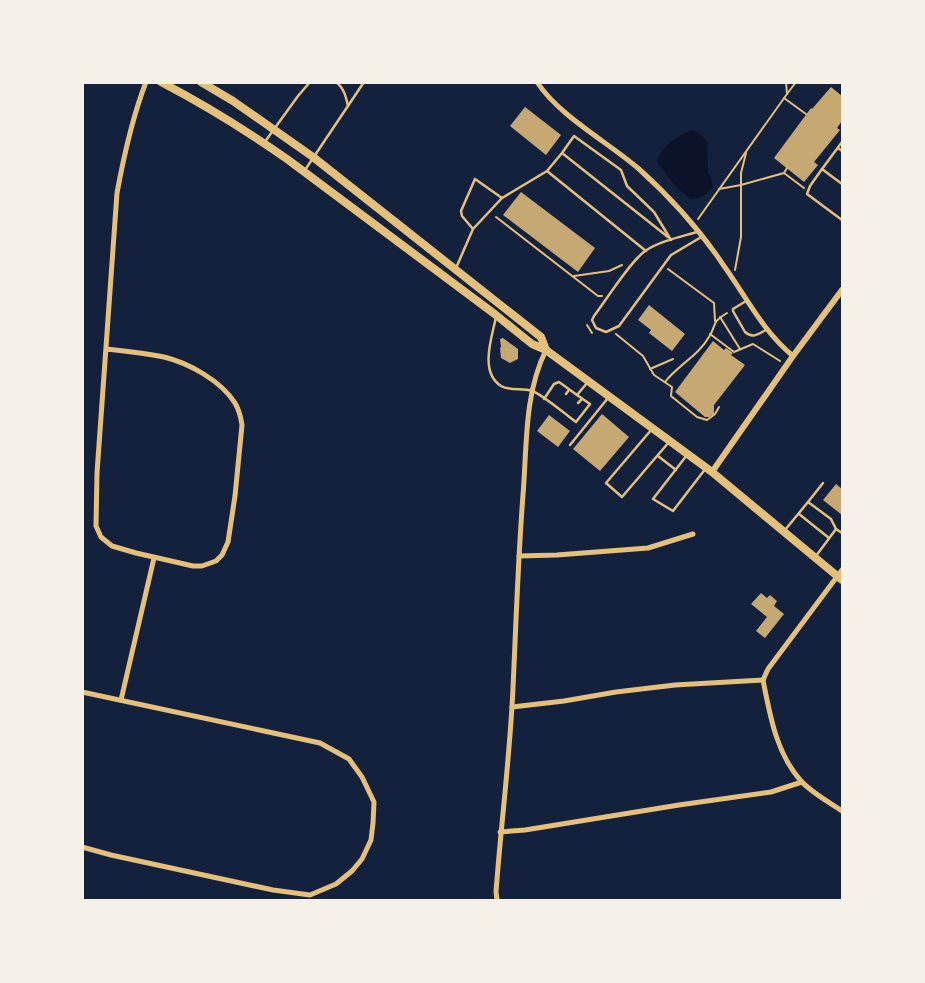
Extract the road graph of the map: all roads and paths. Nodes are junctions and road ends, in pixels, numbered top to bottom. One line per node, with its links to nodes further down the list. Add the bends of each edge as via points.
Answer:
1 (146, 82): 55 (street, via 134,118 117,193)
2 (161, 82): 16 (main road)
3 (201, 82): 14 (main road)
4 (310, 82): 14 (lane)
5 (336, 82): 12 (lane, via 346,95)
6 (364, 82): 12 (lane)
7 (537, 82): 34 (street, via 551,100 638,168)
8 (786, 82): 10 (path)
9 (796, 82): 10 (path)
10 (787, 94): 11 (path)
11 (784, 98): 13 (path); 18 (path)
12 (348, 107): 21 (lane)
13 (806, 114)
14 (274, 129): 16 (lane); 21 (main road)
15 (842, 142): 17 (lane)
16 (264, 143): 24 (main road)
17 (838, 148): 19 (lane); 23 (lane)
18 (747, 151): 28 (path); 29 (path)
19 (842, 151)
20 (562, 152): 25 (lane); 38 (lane); 38 (lane, via 574,136 621,170 627,186 654,212)
21 (313, 157): 24 (lane); 42 (main road)
22 (787, 168): 26 (path)
23 (822, 169): 27 (lane); 30 (lane)
24 (304, 171): 49 (main road)
25 (547, 171): 31 (lane); 39 (lane)
26 (784, 173): 28 (path); 30 (path)
27 (842, 184)
28 (741, 185): 29 (path); 44 (path, via 741,236)
29 (719, 189): 34 (path)
30 (808, 191): 33 (lane, via 807,194)
31 (502, 198): 35 (lane); 35 (lane, via 475,179 461,211)
32 (496, 217): 43 (path)
33 (842, 220)
34 (693, 226): 36 (street)
35 (473, 229): 42 (lane)
36 (698, 231): 37 (street); 38 (lane)
37 (703, 236): 41 (lane, via 676,251); 44 (street)
38 (671, 240): 39 (lane)
39 (646, 251): 40 (lane)
40 (636, 259): 43 (path, via 609,271); 46 (lane)
41 (663, 266): 51 (path, via 714,303); 52 (lane, via 619,326)
42 (455, 269): 57 (main road, via 541,337)
43 (574, 276): 46 (path, via 598,296)
44 (733, 280): 47 (street)
45 (842, 290): 58 (street)
46 (609, 296): 52 (lane, via 592,320 601,331)
47 (746, 300): 48 (lane); 53 (street)
48 (733, 309): 50 (path); 53 (lane, via 748,335 755,336)
49 (496, 315): 57 (main road, via 532,344); 65 (lane, via 488,359 492,376 501,386)
50 (720, 317): 51 (path); 56 (path)
51 (715, 321): 54 (path)
52 (612, 330): 61 (path, via 643,356)
53 (766, 330): 58 (street)
54 (710, 334): 56 (path, via 734,352); 63 (path, via 696,354)
55 (106, 349): 94 (street, via 96,526 101,537 112,546); 94 (street, via 145,353 183,364 217,385 236,404 241,415 236,496 228,542 222,555 202,566)
56 (740, 349): 60 (path, via 753,344)
57 (546, 350): 62 (main road); 65 (street)
58 (793, 356): 60 (street)
59 (673, 359): 61 (path)
60 (787, 365): 83 (street)
61 (650, 370): 63 (path)
62 (588, 381): 67 (lane); 68 (main road)
63 (665, 382): 73 (path, via 672,387 670,396 697,417 707,420)
64 (569, 390): 66 (lane); 67 (lane); 69 (lane, via 559,382)
65 (532, 391): 69 (lane); 92 (street)
66 (566, 394)
67 (577, 395): 70 (lane)
68 (609, 396): 77 (main road); 79 (lane)
69 (544, 399): 74 (lane)
70 (582, 399): 72 (lane); 76 (lane, via 590,404 576,422)
71 (560, 403): 74 (lane)
72 (578, 403)
73 (719, 407)
74 (556, 408): 76 (lane)
75 (572, 412): 76 (lane)
76 (568, 416)
77 (653, 428): 78 (main road); 81 (lane, via 606,484 622,497)
78 (670, 441): 80 (main road); 81 (lane)
79 (570, 445)
80 (688, 454): 82 (lane); 83 (main road)
81 (658, 456): 82 (lane)
82 (676, 470): 83 (lane, via 653,499 673,511)
83 (709, 470): 88 (main road)
84 (822, 484): 85 (lane)
85 (808, 502): 86 (lane); 87 (lane, via 832,520)
86 (798, 514): 88 (lane); 91 (lane)
87 (836, 529): 89 (lane); 91 (lane)
88 (784, 531): 93 (main road)
89 (842, 533)
90 (693, 534): 92 (street, via 648,548)
91 (829, 538): 93 (lane)
92 (519, 556): 99 (street)
93 (816, 557): 95 (main road)
94 (154, 558): 98 (street)
95 (841, 575): 96 (street, via 768,669)
96 (763, 680): 99 (street, via 675,685); 100 (street, via 782,754)
97 (82, 692): 98 (street)
98 (121, 700): 103 (street, via 320,744 348,758 374,802 371,840 352,871 336,884 310,895 254,886)
99 (512, 707): 102 (street)
100 (802, 782): 101 (street); 102 (street, via 771,792)
101 (842, 811)
102 (500, 832): 104 (street)
103 (82, 847)
104 (497, 900)

